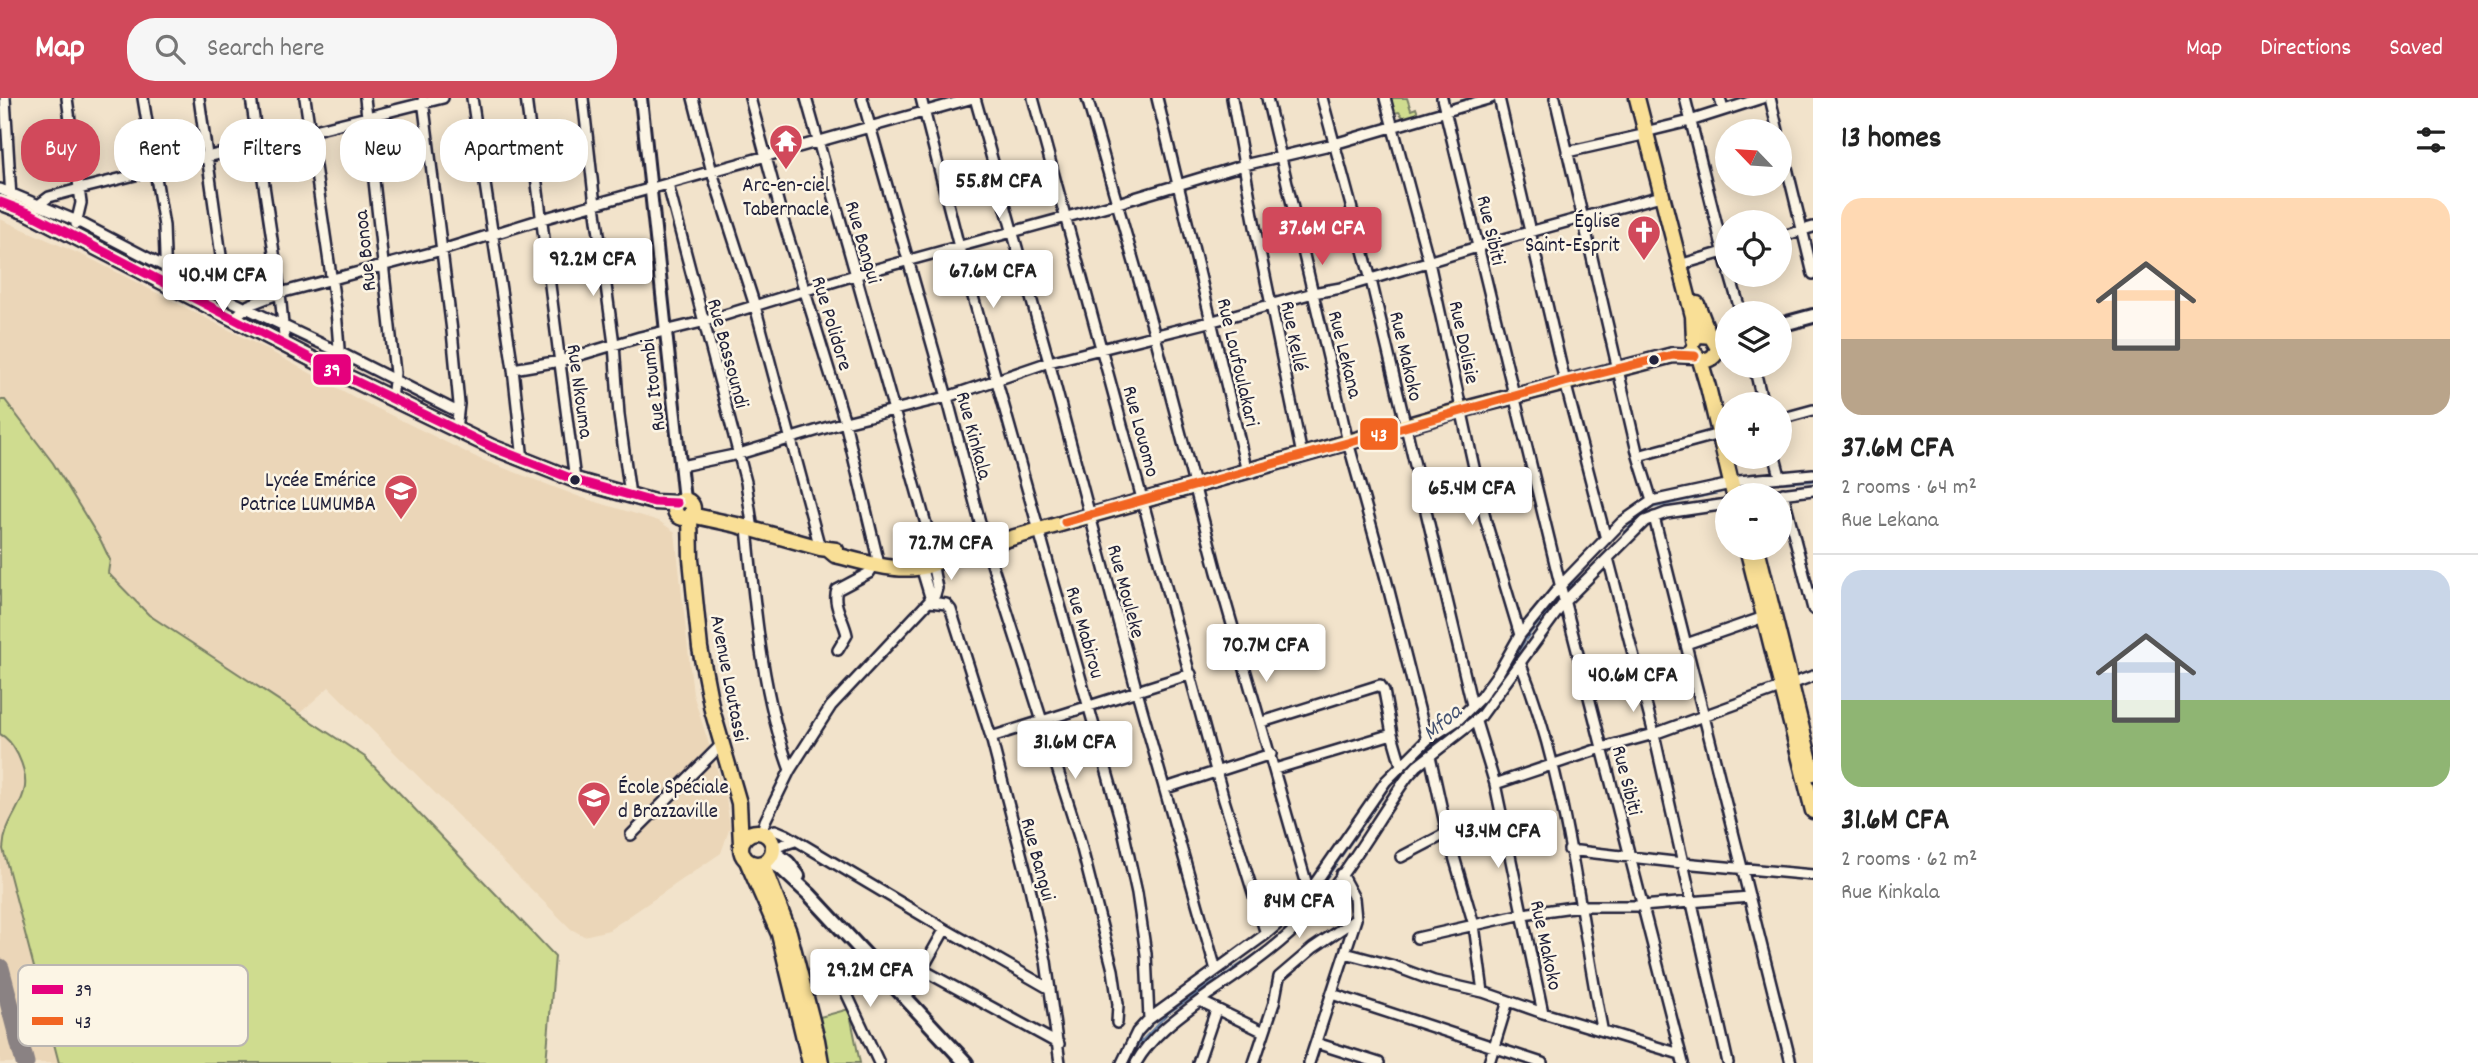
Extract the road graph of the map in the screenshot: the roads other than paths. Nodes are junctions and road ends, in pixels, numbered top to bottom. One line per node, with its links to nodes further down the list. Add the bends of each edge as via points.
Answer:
1 (5, 98): 71 (street)
2 (67, 98): 67 (street)
3 (143, 98): 41 (street)
4 (199, 98): 54 (street)
5 (251, 98): 42 (street)
6 (305, 98): 43 (street)
7 (365, 98): 40 (street, Rue Bonoa)
8 (443, 98): 36 (street)
9 (472, 98): 86 (street)
10 (526, 98): 78 (street, Rue Nkouma)
11 (583, 98): 73 (street)
12 (641, 98): 68 (street, Rue Itoumbi)
13 (693, 98): 59 (street)
14 (750, 98): 56 (street, Rue Polidore)
15 (806, 98): 50 (street, Rue Bangui)
16 (862, 98): 46 (street, Rue Kinkala)
17 (921, 98): 39 (street, Rue Mabirou)
18 (974, 98): 39 (street); 81 (street, Rue Mouleke)
19 (1033, 98): 76 (street, Rue Louomo)
20 (1087, 98): 72 (street)
21 (1157, 98): 64 (street, Rue Loufoulakari)
22 (1232, 98): 58 (street, Rue Kellé)
23 (1267, 98): 57 (street, Rue Lekana)
24 (1322, 98): 51 (street, Rue Makoko)
25 (1385, 98): 47 (street, Rue Dolisie)
26 (1442, 98): 38 (street, Rue Sibiti)
27 (1491, 98): 38 (street)
28 (1499, 98): 82 (street)
29 (1555, 98): 52 (street)
30 (1637, 98): 49 (main road)
31 (1646, 98): 49 (main road)
32 (1685, 98): 45 (street)
33 (1720, 98): 37 (street)
34 (1762, 98): 37 (street)
35 (1770, 98): 44 (street)
36 (423, 100): 40 (street); 89 (street)
37 (1723, 110): 45 (street)
38 (1445, 111): 47 (street); 88 (street, Rue Sibiti)
39 (926, 112): 46 (street); 87 (street, Rue Mabirou)
40 (368, 118): 48 (street); 94 (street, Rue Bonoa)
41 (147, 119)
42 (254, 119)
43 (308, 119)
44 (1775, 119)
45 (1690, 121): 49 (street); 75 (street)
46 (870, 126): 50 (street); 91 (street, Rue Kinkala)
47 (1392, 127): 51 (street); 92 (street, Rue Dolisie)
48 (326, 128)
49 (1650, 132): 52 (street); 70 (main road); 93 (main road)
50 (818, 140): 56 (street); 97 (street, Rue Bangui)
51 (1334, 144): 57 (street); 99 (street, Rue Makoko)
52 (1567, 152): 77 (street)
53 (219, 154): 54 (street)
54 (209, 156): 55 (street); 104 (street)
55 (205, 157)
56 (766, 157): 59 (street); 101 (street, Rue Polidore)
57 (1280, 157): 58 (street); 103 (street, Rue Lekana)
58 (1244, 165): 64 (street); 105 (street, Rue Kellé)
59 (712, 172): 65 (street); 106 (street)
60 (114, 180): 67 (street)
61 (158, 182): 95 (street)
62 (263, 182): 102 (street)
63 (317, 182): 98 (street)
64 (1178, 184): 72 (street); 110 (street, Rue Loufoulakari)
65 (668, 185): 68 (street); 111 (street, Rue Bassoundi)
66 (0, 189): 71 (street)
67 (79, 189): 74 (street, via 49,197); 79 (street)
68 (650, 190): 73 (street); 114 (street, Rue Itoumbi)
69 (1792, 192): 83 (street)
70 (1661, 196): 77 (street); 121 (main road)
71 (7, 200): 74 (main road)
72 (1118, 204): 76 (street); 115 (street)
73 (595, 205): 78 (street); 118 (street)
74 (34, 209): 79 (street); 85 (main road)
75 (1715, 215)
76 (1066, 217): 81 (street); 120 (street, Rue Louomo)
77 (1583, 217): 82 (street); 126 (street)
78 (542, 219): 86 (street); 123 (street, Rue Nkouma)
79 (77, 221): 85 (street); 95 (street)
80 (1813, 227): 83 (street)
81 (1013, 231): 87 (street); 124 (street, Rue Mouleke)
82 (1531, 231): 88 (street); 130 (street)
83 (1801, 231): 84 (street); 96 (street)
84 (1792, 234)
85 (71, 236): 100 (main road)
86 (492, 236): 89 (street); 125 (street)
87 (959, 247): 91 (street); 128 (street, Rue Mabirou)
88 (1478, 248): 92 (street); 132 (street, Rue Sibiti)
89 (442, 250): 94 (street); 138 (street)
90 (1715, 255): 93 (street)
91 (907, 262): 97 (street); 133 (street, Rue Kinkala)
92 (1429, 262): 99 (street); 136 (street, Rue Dolisie)
93 (1686, 263): 116 (main road)
94 (383, 264): 98 (street); 129 (street, Rue Bonoa)
95 (166, 267): 100 (street); 104 (street)
96 (1813, 274)
97 (855, 275): 101 (street); 135 (street, Rue Bangui)
98 (330, 279): 102 (street); 122 (street)
99 (1371, 280): 103 (street); 141 (street, Rue Makoko)
100 (166, 284): 108 (main road)
101 (805, 291): 106 (street); 140 (street, Rue Polidore)
102 (280, 293): 107 (street); 113 (street)
103 (1313, 293): 105 (street); 145 (street, Rue Lekana)
104 (225, 298): 107 (street); 108 (street)
105 (1271, 304): 110 (street); 147 (street, Rue Kellé)
106 (755, 306): 111 (street); 144 (street)
107 (246, 308): 108 (street); 113 (street)
108 (230, 316): 119 (main road)
109 (1813, 316): 112 (main road)
110 (1213, 321): 115 (street); 152 (street, Rue Loufoulakari)
111 (702, 322): 114 (street); 146 (street, Rue Bassoundi)
112 (1792, 322)
113 (283, 326): 119 (street); 122 (street)
114 (665, 330): 118 (street); 150 (street, Rue Itoumbi)
115 (1155, 336): 120 (street); 157 (street)
116 (1710, 336): 117 (main road); 121 (main road, via 1700,335)
117 (1715, 336)
118 (614, 344): 123 (street); 161 (street)
119 (285, 346): 127 (main road)
120 (1101, 349): 124 (street); 162 (street, Rue Louomo)
121 (1706, 350): 126 (main road); 131 (main road)
122 (339, 352): 127 (street); 129 (street)
123 (560, 361): 125 (street); 155 (street, Rue Nkouma)
124 (1049, 362): 128 (street); 166 (street, Rue Mouleke)
125 (513, 369): 149 (street)
126 (1618, 369): 130 (main road); 148 (street)
127 (341, 374): 134 (main road)
128 (997, 380): 133 (street); 170 (street, Rue Mabirou)
129 (394, 381): 134 (street, Rue Bonoa); 138 (street)
130 (1565, 382): 132 (main road); 171 (street)
131 (1717, 392)
132 (1514, 396): 136 (main road); 179 (street, Rue Sibiti)
133 (947, 397): 135 (street); 172 (street, Rue Kinkala)
134 (393, 400): 142 (main road)
135 (894, 409): 140 (street); 175 (street, Rue Bangui)
136 (1461, 410): 141 (main road); 184 (street, Rue Dolisie, via 1486,522)
137 (1813, 410): 139 (street)
138 (458, 412): 142 (street)
139 (1792, 416)
140 (845, 422): 144 (street); 178 (street, Rue Polidore)
141 (1405, 427): 145 (main road); 193 (street, Rue Makoko)
142 (456, 430): 149 (main road)
143 (1715, 434): 148 (street)
144 (790, 439): 146 (street); 173 (street)
145 (1348, 442): 147 (main road); 201 (street, Rue Lekana)
146 (739, 454): 150 (street); 169 (street, Rue Bassoundi, via 751,503)
147 (1302, 455): 152 (main road)
148 (1638, 456): 163 (street)
149 (523, 460): 155 (main road)
150 (681, 466): 165 (street, Rue Itoumbi)
151 (1778, 469): 154 (street)
152 (1247, 472): 157 (main road)
153 (1813, 474): 154 (street)
154 (1780, 476): 156 (street)
155 (575, 480): 161 (main road)
156 (1757, 483)
157 (1193, 485): 162 (main road); 196 (street)
158 (1813, 490): 160 (street)
159 (1715, 492): 163 (street)
160 (1792, 492)
161 (629, 495): 165 (main road)
162 (1143, 501): 166 (main road); 188 (street, Rue Louomo)
163 (1652, 501): 171 (street)
164 (1715, 507): 167 (street)
165 (684, 510): 169 (main road); 202 (main road, Avenue Loutassi, via 700,648)
166 (1088, 515): 170 (main road); 191 (street, Rue Mouleke)
167 (1654, 517): 174 (street); 185 (street)
168 (1792, 528): 182 (street)
169 (750, 529): 173 (main road); 209 (street, Rue Bassoundi, via 763,657 778,736)
170 (1038, 530): 172 (main road); 192 (street, Rue Mabirou)
171 (1606, 539): 179 (street)
172 (986, 545): 175 (main road); 195 (street, Rue Kinkala)
173 (825, 549): 178 (main road)
174 (1608, 558): 181 (street); 199 (street)
175 (931, 560): 178 (main road, via 902,569); 180 (street, Rue Bangui)
176 (1750, 560): 183 (main road)
177 (1760, 560): 190 (main road)
178 (876, 562): 186 (street, via 869,573 837,590 836,604 847,635)
179 (1561, 586): 181 (street, Rue Sibiti); 184 (street)
180 (930, 601): 200 (street, Rue Bangui, via 946,604 951,610); 209 (street, via 831,706)
181 (1565, 601): 187 (street); 203 (street, Rue Sibiti)
182 (1813, 608)
183 (1765, 617): 185 (street); 190 (main road)
184 (1520, 635): 193 (street, via 1499,672)
185 (1686, 644): 194 (street)
186 (838, 650)
187 (1520, 662): 197 (street); 206 (street)
188 (1191, 674): 191 (street); 210 (street, Rue Louomo)
189 (1813, 676): 190 (street)
190 (1786, 684): 194 (street); 211 (main road); 215 (main road)
191 (1137, 692): 192 (street); 213 (street, Rue Mouleke)
192 (1089, 705): 195 (street); 253 (street, Rue Mabirou, via 1137,893)
193 (1472, 705): 201 (street)
194 (1704, 714): 199 (street); 227 (street)
195 (1041, 721): 200 (street); 254 (street, Rue Kinkala, via 1102,924 1113,970)
196 (1262, 722): 198 (street, via 1380,685); 204 (street)
197 (1476, 722): 205 (street); 212 (street, Rue Makoko)
198 (1392, 734): 207 (street); 208 (street)
199 (1654, 734): 203 (street); 226 (street)
200 (991, 737): 245 (street, Rue Bangui, via 1030,888)
201 (1427, 740): 207 (street)
202 (721, 745): 214 (main road, Avenue Loutassi); 218 (street)
203 (1602, 748): 206 (street); 223 (street, Rue Sibiti)
204 (1271, 754): 208 (street); 210 (street)
205 (1430, 757): 217 (street); 228 (street, via 1408,776)
206 (1553, 764): 212 (street); 221 (street)
207 (1401, 765): 230 (street)
208 (1275, 769): 230 (street)
209 (790, 770): 216 (street)
210 (1217, 773): 213 (street); 239 (street, Rue Louomo)
211 (1813, 773)
212 (1494, 784): 235 (street, Rue Makoko)
213 (1166, 788): 244 (street, Rue Mouleke)
214 (739, 803): 216 (main road, Avenue Loutassi); 220 (main road, Avenue Loutassi)
215 (1813, 811)
216 (761, 832): 219 (street, via 775,831); 220 (main road, via 746,835); 222 (main road, via 771,840)
217 (1447, 833): 224 (street); 237 (street)
218 (631, 835)
219 (795, 841): 222 (street); 238 (street)
220 (741, 844): 225 (main road)
221 (1569, 850): 223 (street); 233 (street)
222 (768, 856): 225 (main road); 242 (main road); 263 (main road)
223 (1630, 856): 226 (street); 234 (street, Rue Sibiti)
224 (1402, 857)
225 (747, 861): 262 (main road, via 779,934)
226 (1683, 863): 227 (street); 232 (street)
227 (1743, 868): 229 (street); 231 (street)
228 (1341, 874): 236 (street, via 1354,898); 249 (street, via 1300,925)
229 (1813, 874)
230 (1310, 892): 239 (street)
231 (1749, 897): 232 (street); 277 (street)
232 (1693, 903): 234 (street); 276 (street)
233 (1580, 906): 234 (street); 235 (street); 255 (street)
234 (1642, 906): 261 (street, Rue Sibiti)
235 (1523, 914): 237 (street); 252 (street, Rue Makoko)
236 (1356, 919): 241 (street); 256 (street, via 1279,977)
237 (1474, 925): 240 (street); 246 (street)
238 (945, 929): 243 (street); 245 (street)
239 (1266, 934): 244 (street)
240 (1417, 938)
241 (1345, 953): 246 (street); 247 (street)
242 (867, 956): 248 (main road); 264 (street, via 849,975 844,988)
243 (923, 970): 248 (street); 258 (street)
244 (1216, 970): 253 (street)
245 (1050, 989): 258 (street, Rue Bangui)
246 (1483, 992): 250 (street)
247 (1332, 994): 257 (street); 259 (street)
248 (906, 998): 265 (main road)
249 (1200, 1001): 251 (street); 268 (street, via 1161,1031)
250 (1508, 1001): 252 (street); 259 (street)
251 (1216, 1010): 256 (street); 269 (street)
252 (1543, 1013): 255 (street)
253 (1149, 1019): 267 (street)
254 (1117, 1023)
255 (1602, 1028): 261 (street)
256 (1264, 1032): 270 (street)
257 (1316, 1043): 260 (street); 271 (street)
258 (1059, 1044): 266 (street, Rue Bangui)
259 (1494, 1048): 274 (street); 275 (street)
260 (1344, 1052): 272 (street); 273 (street)
261 (1682, 1058)
262 (810, 1063)
263 (821, 1063)
264 (879, 1063)
265 (965, 1063)
266 (1060, 1063)
267 (1122, 1063)
268 (1136, 1063)
269 (1198, 1063)
270 (1254, 1063)
271 (1310, 1063)
272 (1340, 1063)
273 (1379, 1063)
274 (1489, 1063)
275 (1542, 1063)
276 (1728, 1063)
277 (1791, 1063)

